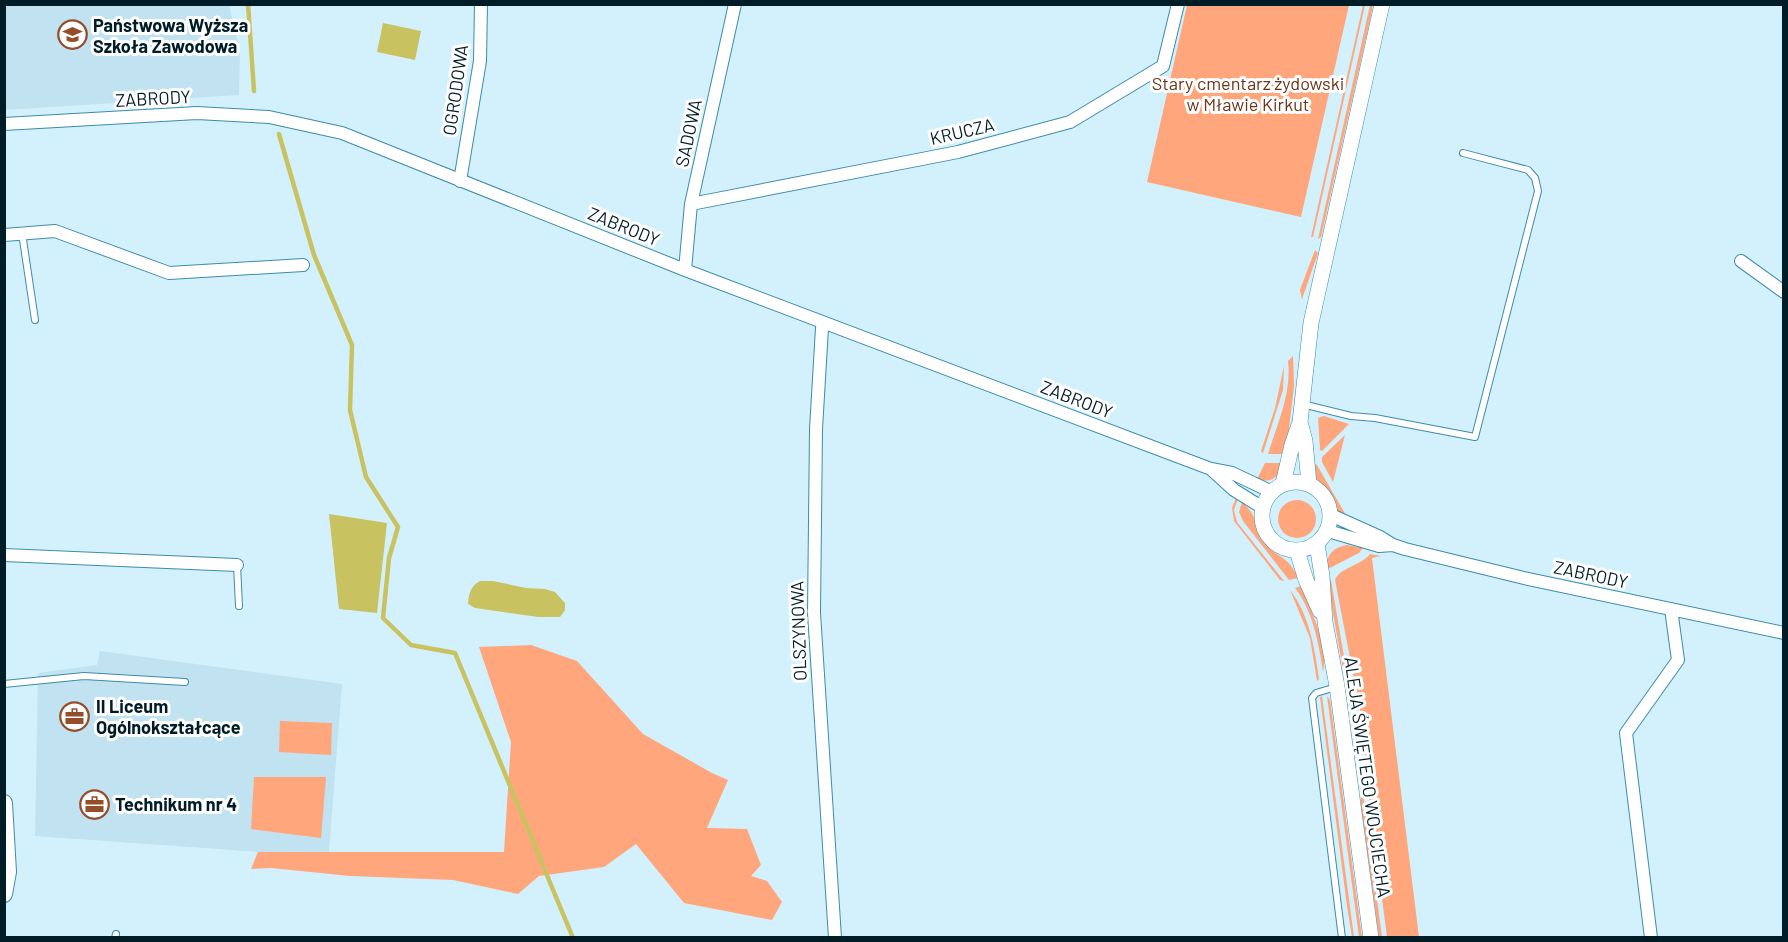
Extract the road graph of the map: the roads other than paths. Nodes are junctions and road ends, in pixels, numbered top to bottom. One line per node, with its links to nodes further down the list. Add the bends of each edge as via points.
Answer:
1 (481, 4): 7 (street, OGRODOWA, via 480,60)
2 (735, 4): 8 (street, SADOWA)
3 (1178, 4): 8 (street, KRUCZA, via 1163,66 1070,122 958,152)
4 (1382, 4): 17 (street, via 1311,323)
5 (4, 124): 7 (street, ZABRODY, via 197,113 269,117 342,133)
6 (1462, 153): 17 (lane, via 1528,170 1538,191 1475,437 1375,417 1351,417)
7 (460, 181): 13 (street, ZABRODY)
8 (691, 204): 13 (street, SADOWA)
9 (22, 233): 10 (street); 12 (street, via 55,231 168,273); 15 (lane)
10 (4, 235)
11 (1741, 261): 14 (street)
12 (303, 265)
13 (685, 270): 16 (street, ZABRODY)
14 (1784, 292)
15 (35, 320)
16 (824, 323): 19 (street, ZABRODY); 39 (street, OLSZYNOWA, via 816,429 814,613)
17 (1301, 403): 18 (street)
18 (1300, 422): 20 (street); 21 (street)
19 (1211, 469): 21 (street, ZABRODY); 22 (street, ZABRODY)
20 (1309, 484): 21 (street, via 1300,482); 23 (street, via 1325,496)
21 (1277, 488): 22 (street)
22 (1263, 508): 27 (street, via 1262,519 1269,538)
23 (1331, 515): 24 (street); 26 (street, ZABRODY)
24 (1328, 531): 25 (street); 26 (street, ZABRODY, via 1378,546)
25 (1317, 544): 27 (street); 32 (street, ALEJA ŚWIĘTEGO WOJCIECHA)
26 (1393, 545): 31 (street, ZABRODY)
27 (1297, 551): 32 (street, ALEJA ŚWIĘTEGO WOJCIECHA)
28 (4, 555): 29 (street)
29 (237, 565): 30 (lane)
30 (239, 606)
31 (1671, 609): 33 (street, ZABRODY); 42 (street, via 1678,660 1626,733)
32 (1325, 622): 36 (street, ALEJA ŚWIĘTEGO WOJCIECHA)
33 (1784, 633)
34 (185, 682): 35 (lane, via 84,676)
35 (4, 684)
36 (1337, 686): 40 (lane, via 1312,698); 41 (street, ALEJA ŚWIĘTEGO WOJCIECHA)
37 (4, 803): 38 (main road, via 8,872)
38 (4, 894)
39 (835, 938)
40 (1342, 938)
41 (1371, 938)
42 (1651, 938)

